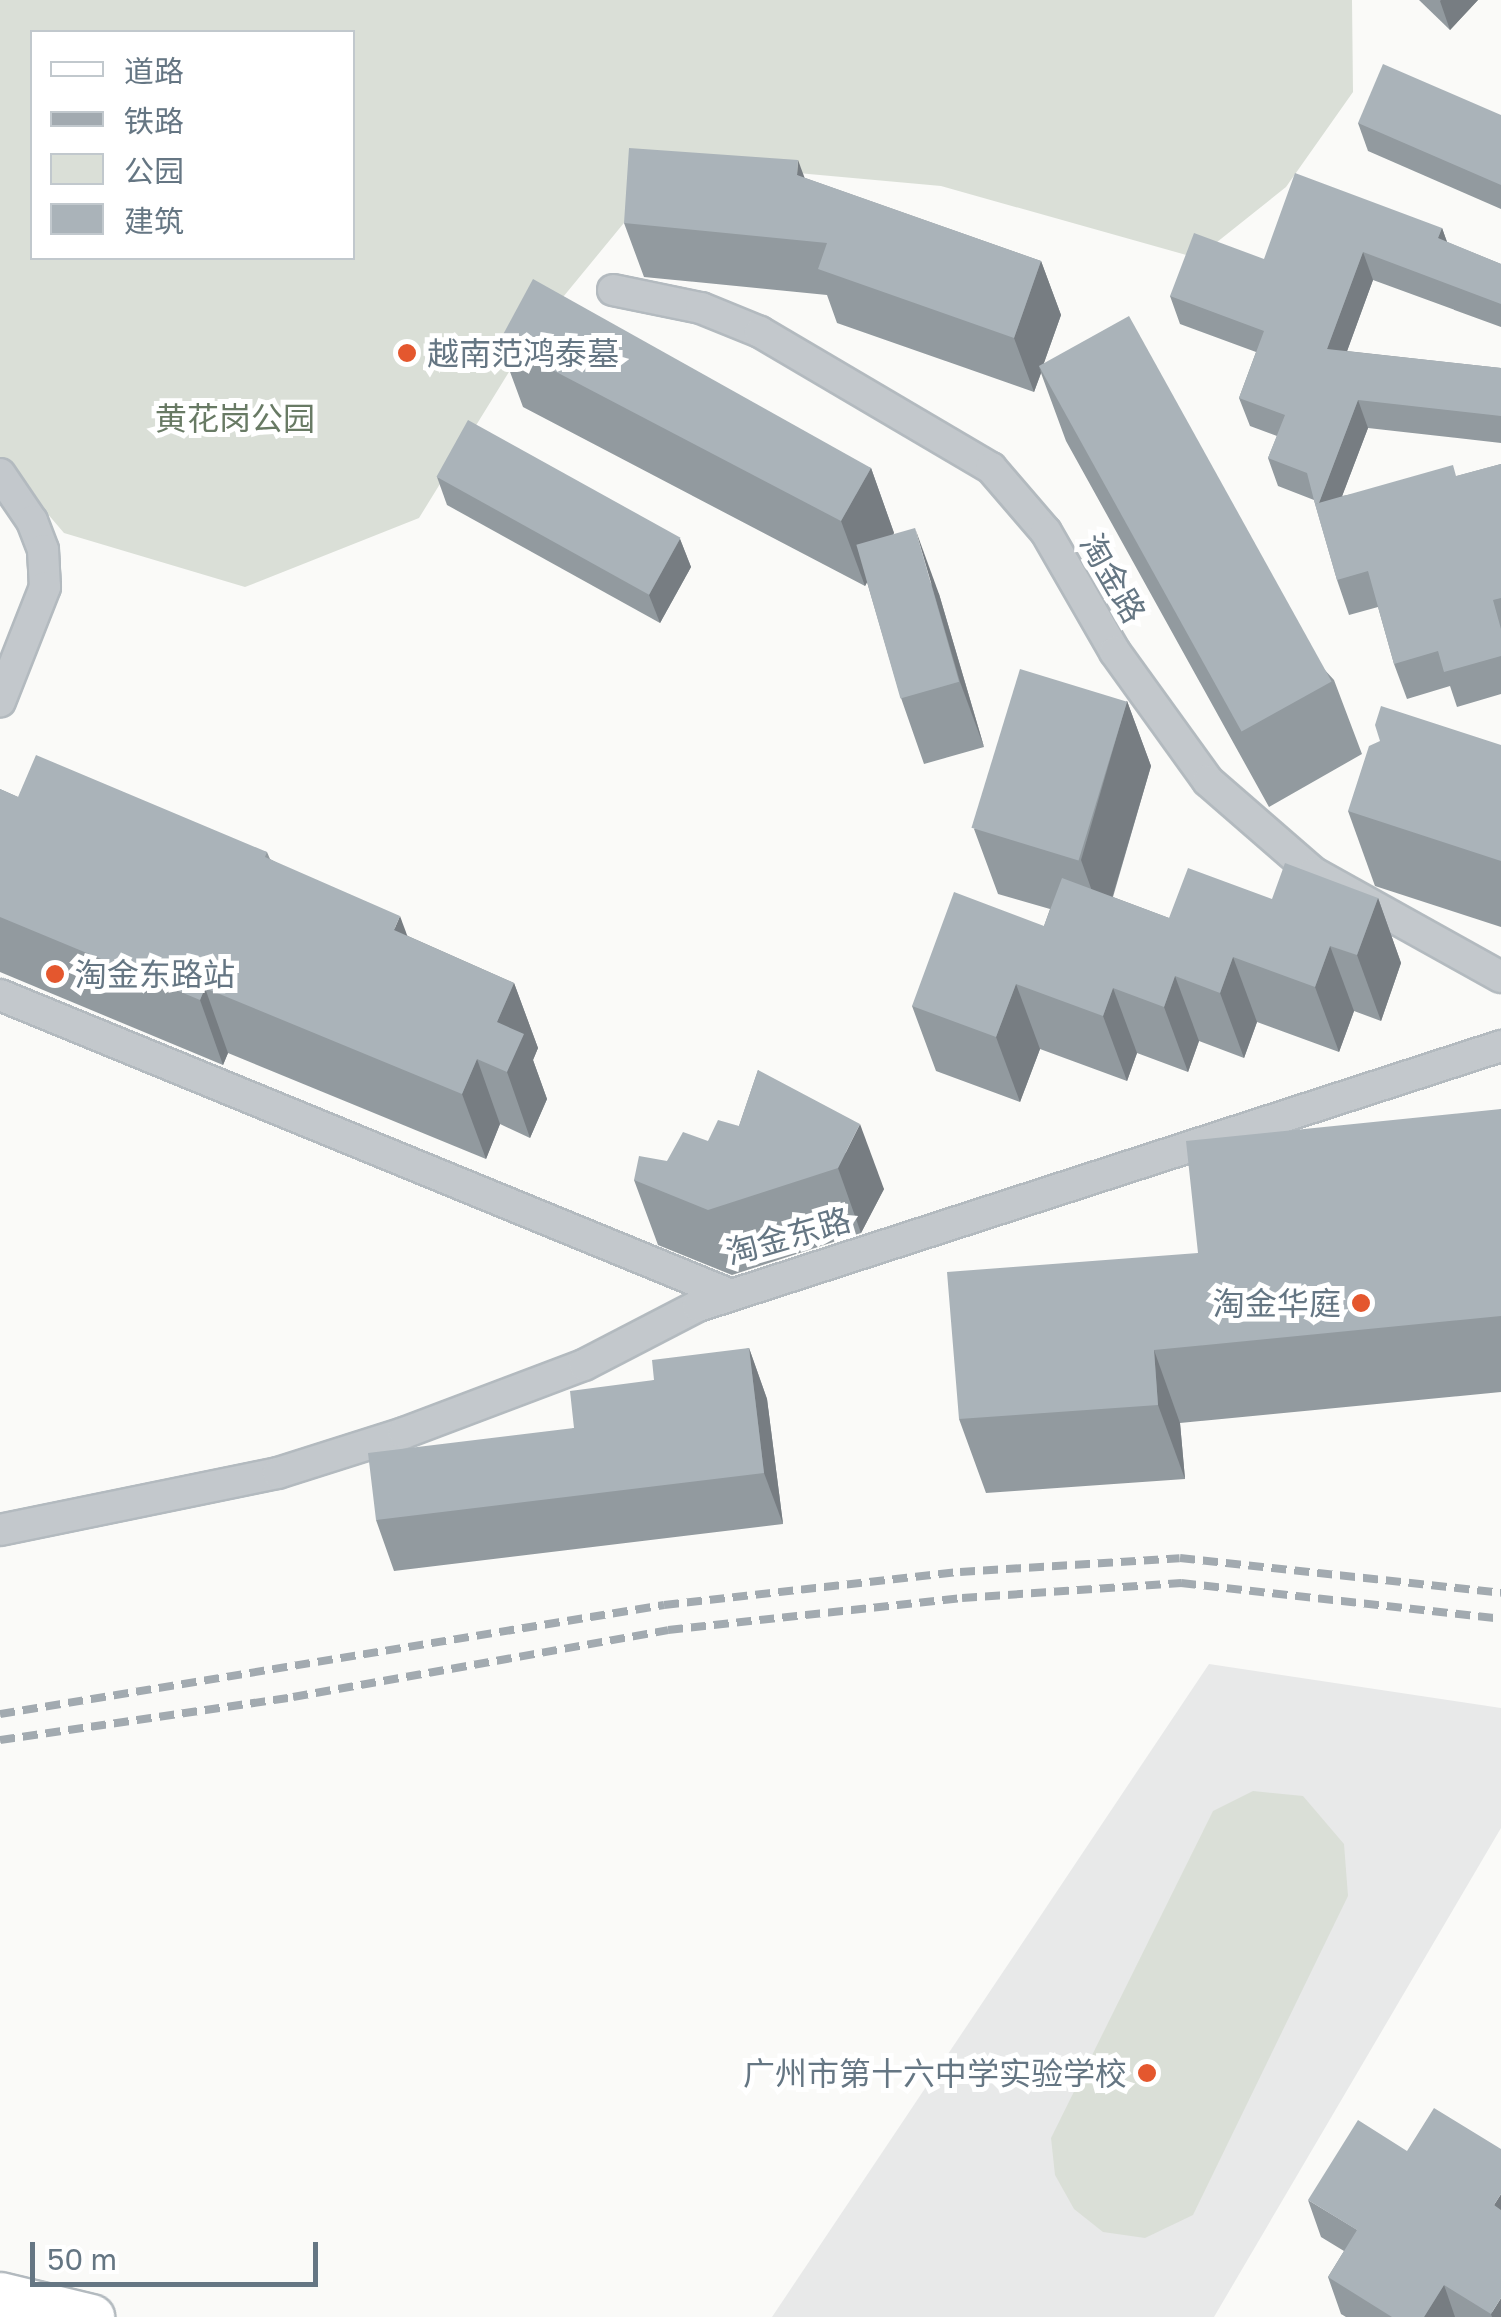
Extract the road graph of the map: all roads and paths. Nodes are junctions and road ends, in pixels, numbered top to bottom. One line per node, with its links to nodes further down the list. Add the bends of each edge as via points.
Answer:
1 (613, 290): 4 (street, 淘金路, via 701,308 760,332 991,468 1046,532 1115,652 1208,781 1314,873)
2 (0, 474): 3 (street, via 32,521 43,550 44,588)
3 (0, 702)
4 (1501, 977)
5 (0, 995): 7 (street, 淘金东路)
6 (1501, 1046): 7 (street, 淘金东路)
7 (730, 1295): 8 (street, via 584,1365 404,1433 278,1473)
8 (0, 1530)
9 (0, 2295): 10 (main road)
10 (91, 2317)

